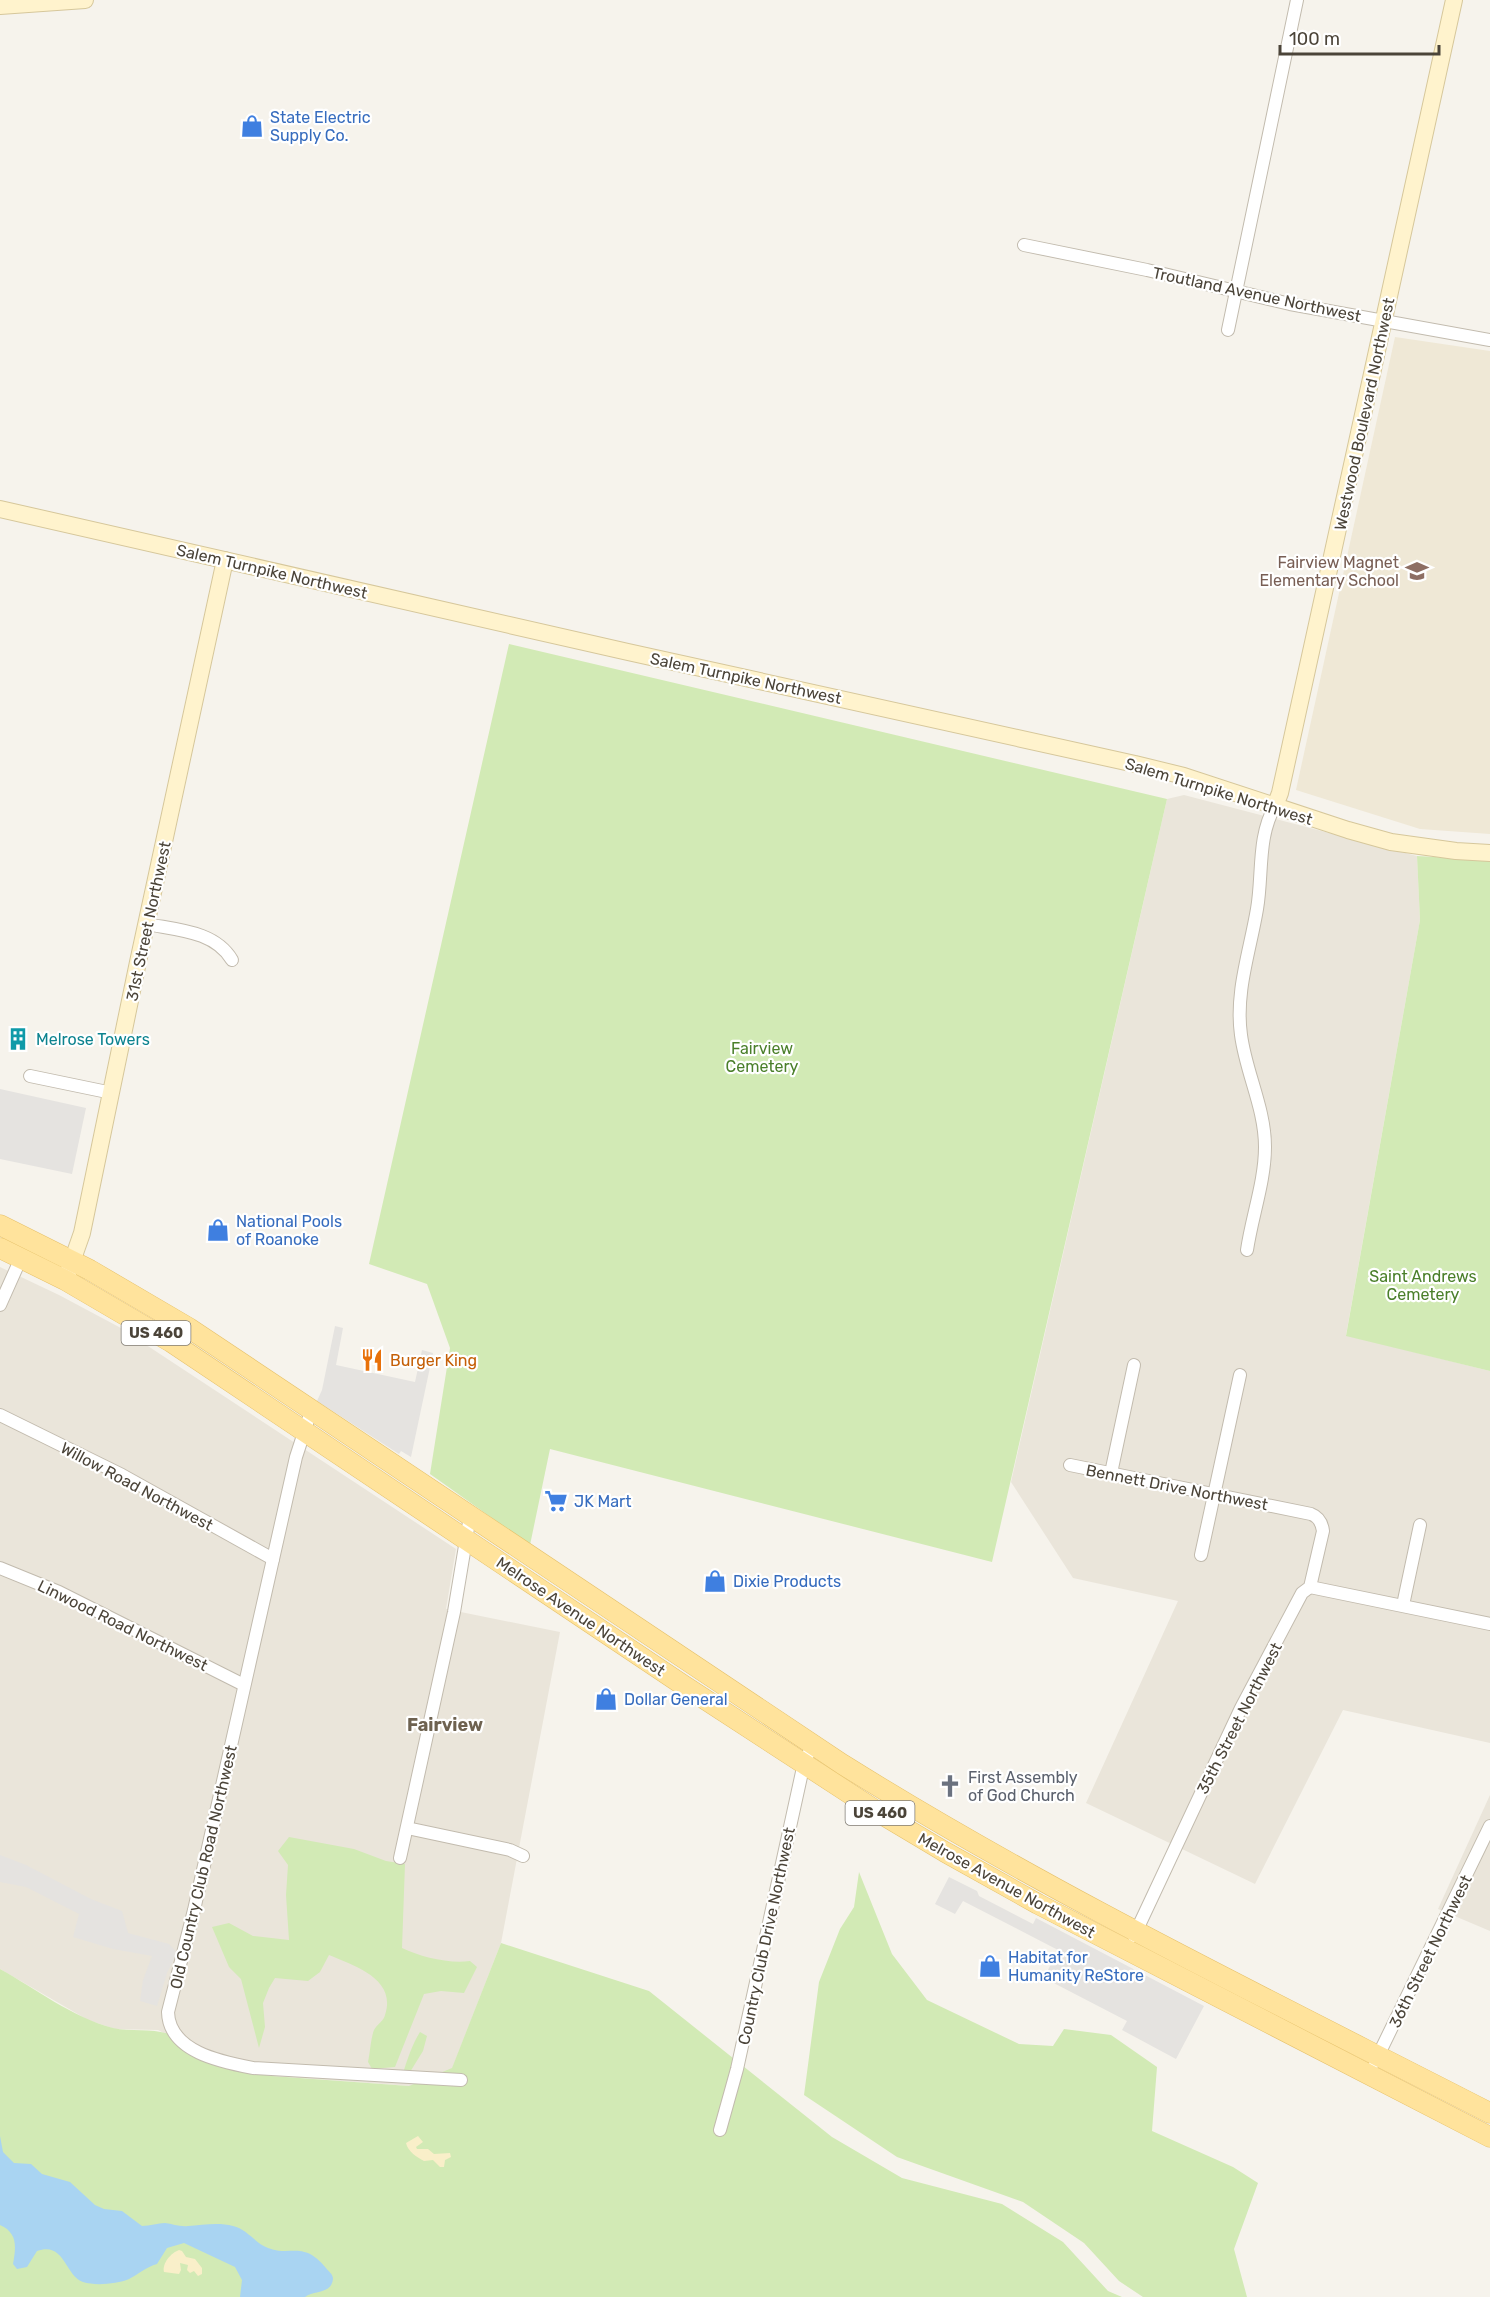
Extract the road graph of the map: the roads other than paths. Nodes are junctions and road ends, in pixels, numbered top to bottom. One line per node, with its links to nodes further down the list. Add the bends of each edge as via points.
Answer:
1 (85, 0): 4 (street)
2 (1297, 0): 6 (street)
3 (1454, 0): 7 (street, Westwood Boulevard Northwest)
4 (0, 6)
5 (1024, 245): 6 (street, Troutland Avenue Northwest)
6 (1236, 291): 7 (street, Troutland Avenue Northwest); 8 (street)
7 (1384, 322): 9 (street, Troutland Avenue Northwest); 12 (street, Westwood Boulevard Northwest)
8 (1228, 330)
9 (1490, 340)
10 (0, 509): 11 (street, Salem Turnpike Northwest)
11 (225, 560): 12 (street, Salem Turnpike Northwest, via 1135,764); 14 (street, 31st Street Northwest)
12 (1275, 806): 13 (street, Salem Turnpike Northwest, via 1391,842); 20 (street, Westwood Boulevard Northwest, via 1265,827 1257,908 1239,1009 1244,1053 1260,1108 1265,1146)
13 (1490, 853)
14 (147, 924): 15 (street, via 204,936 219,944); 17 (street, 31st Street Northwest)
15 (232, 960)
16 (30, 1076): 17 (street)
17 (112, 1093): 22 (street, 31st Street Northwest)
18 (0, 1225): 22 (main road, Melrose Avenue Northwest / US 460)
19 (0, 1248): 21 (main road, Melrose Avenue Northwest / US 460)
20 (1247, 1250)
21 (21, 1258): 23 (main road, Melrose Avenue Northwest / US 460); 24 (street)
22 (73, 1261): 23 (street, 31st Street Northwest); 27 (main road, Melrose Avenue Northwest / US 460, via 189,1328)
23 (65, 1280): 29 (main road, Melrose Avenue Northwest / US 460, via 171,1342)
24 (0, 1305)
25 (1134, 1365): 31 (street)
26 (1240, 1375): 32 (street)
27 (312, 1412): 29 (street, Old Country Club Road Northwest); 34 (main road, Melrose Avenue Northwest / US 460)
28 (0, 1415): 38 (street, Willow Road Northwest, via 162,1496)
29 (304, 1431): 36 (main road, Melrose Avenue Northwest / US 460); 38 (street, Old Country Club Road Northwest)
30 (1070, 1465): 31 (street, Bennett Drive Northwest)
31 (1111, 1473): 32 (street, Bennett Drive Northwest)
32 (1214, 1494): 33 (street, Bennett Drive Northwest); 37 (street)
33 (1284, 1508): 40 (street, 35th Street Northwest, via 1315,1515 1323,1525)
34 (470, 1516): 36 (street); 44 (main road, Melrose Avenue Northwest / US 460)
35 (1420, 1525): 41 (street)
36 (467, 1540): 45 (main road, Melrose Avenue Northwest / US 460); 47 (street)
37 (1201, 1555)
38 (273, 1559): 43 (street, Old Country Club Road Northwest)
39 (0, 1568): 43 (street, Linwood Road Northwest, via 59,1592)
40 (1310, 1587): 41 (street); 50 (street, 35th Street Northwest, via 1302,1593 1241,1708)
41 (1403, 1605): 42 (street)
42 (1490, 1624)
43 (244, 1685): 54 (street, Old Country Club Road Northwest, via 168,2012 171,2028 180,2040 205,2055 253,2068)
44 (813, 1744): 45 (street, Country Club Drive Northwest); 50 (main road, Melrose Avenue Northwest / US 460, via 952,1831)
45 (804, 1763): 51 (main road, Melrose Avenue Northwest / US 460, via 945,1852); 56 (street, Country Club Drive Northwest)
46 (1490, 1826): 52 (street, 36th Street Northwest)
47 (407, 1827): 48 (street); 49 (street)
48 (523, 1856)
49 (400, 1858)
50 (1136, 1931): 51 (street, 35th Street Northwest); 52 (main road, Melrose Avenue Northwest / US 460)
51 (1127, 1950): 53 (main road, Melrose Avenue Northwest / US 460)
52 (1378, 2056): 53 (street, 36th Street Northwest); 55 (main road, Melrose Avenue Northwest / US 460)
53 (1368, 2075): 57 (main road, Melrose Avenue Northwest / US 460)
54 (461, 2080)
55 (1490, 2113)
56 (720, 2130)
57 (1490, 2137)

